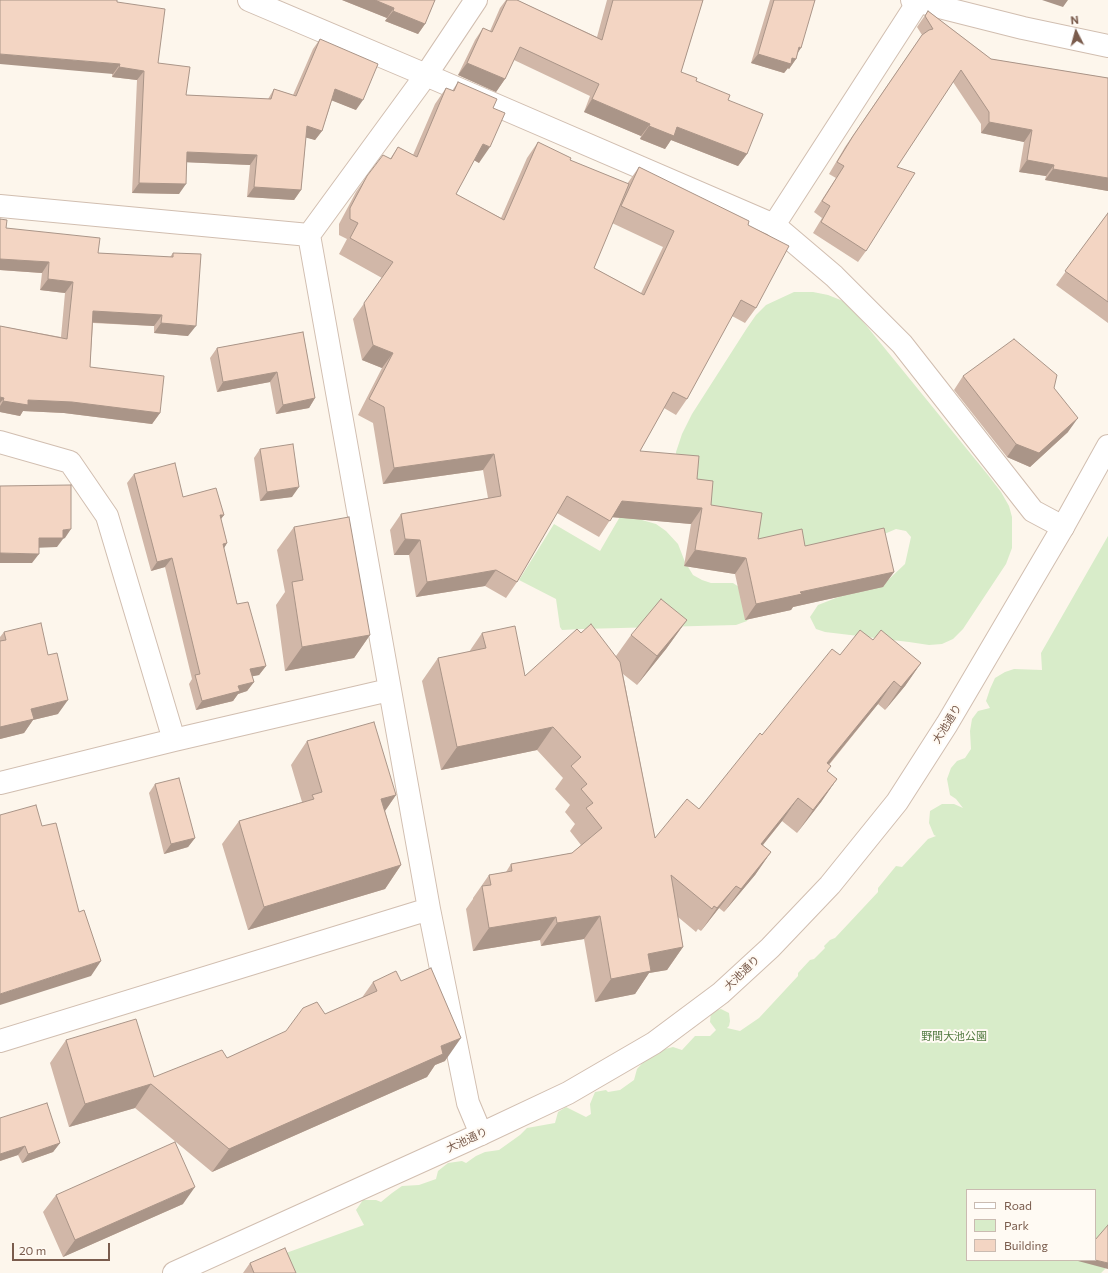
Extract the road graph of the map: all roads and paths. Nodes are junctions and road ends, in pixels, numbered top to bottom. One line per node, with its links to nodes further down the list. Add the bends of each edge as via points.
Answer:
1 (249, 0): 5 (street)
2 (476, 0): 5 (street)
3 (915, 1): 4 (street); 7 (street)
4 (1108, 46)
5 (426, 75): 7 (street); 8 (street)
6 (0, 206): 8 (street)
7 (774, 226): 11 (street, via 834,276 902,344 1033,511)
8 (309, 235): 12 (street)
9 (0, 442): 13 (street, via 70,462 107,516)
10 (1108, 446): 11 (street, 大池通り)
11 (1063, 527): 17 (street, 大池通り, via 947,724 897,802 830,885 770,948 722,993 654,1043 568,1093)
12 (390, 690): 13 (street); 15 (street)
13 (174, 740): 14 (street)
14 (0, 783)
15 (429, 909): 16 (street); 17 (street, via 468,1103)
16 (0, 1042)
17 (481, 1134): 18 (street, 大池通り)
18 (174, 1273)

